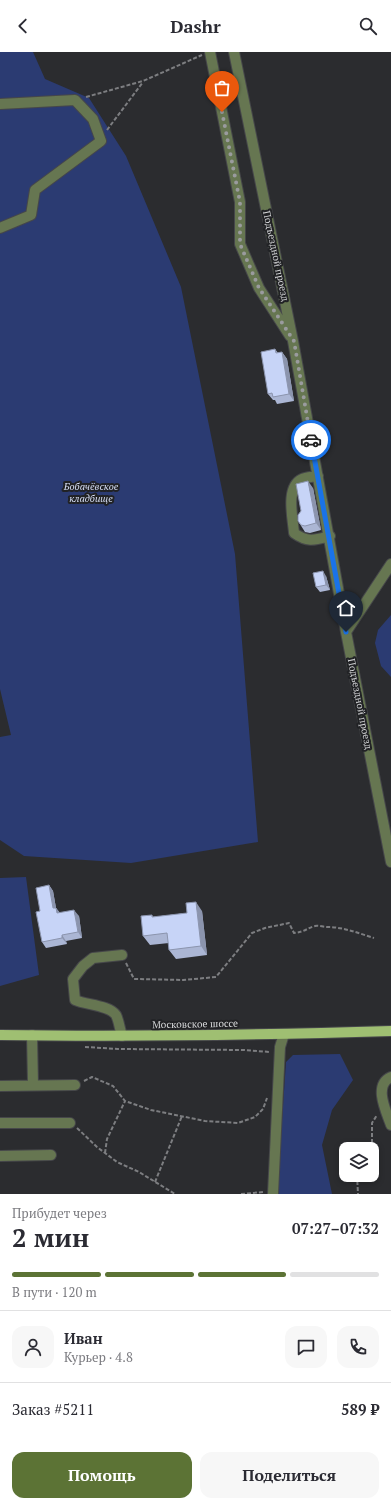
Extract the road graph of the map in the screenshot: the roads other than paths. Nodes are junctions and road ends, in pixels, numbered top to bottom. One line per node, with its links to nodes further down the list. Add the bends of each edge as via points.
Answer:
1 (234, 52): 5 (street, Подъездной проезд)
2 (208, 53): 5 (street, via 240,202 240,244 259,288)
3 (0, 104): 4 (street, via 75,100 93,119 101,141 35,190 31,215)
4 (0, 228)
5 (294, 341): 6 (street, Подъездной проезд)
6 (318, 476): 7 (street, Подъездной проезд); 7 (street, via 301,480 294,486 291,497 294,533 310,540)
7 (330, 536): 9 (street, Подъездной проезд)
8 (391, 564): 9 (street)
9 (346, 632): 10 (street, Подъездной проезд)
10 (391, 862)
11 (122, 955): 16 (street, via 93,958 73,979 75,1000 108,1009 116,1015)
12 (391, 1031): 13 (main road, Московское шоссе)
13 (284, 1034): 16 (main road, Московское шоссе); 26 (street, via 280,1047)
14 (0, 1035): 15 (main road, Московское шоссе)
15 (32, 1035): 16 (main road, Московское шоссе); 18 (street)
16 (122, 1036)
17 (391, 1077): 23 (street, via 382,1085 382,1100)
18 (32, 1085): 19 (street); 20 (street)
19 (76, 1085)
20 (0, 1086)
21 (70, 1122): 22 (street)
22 (0, 1124)
23 (391, 1125)
24 (51, 1155): 25 (street)
25 (0, 1156)
26 (273, 1192)

